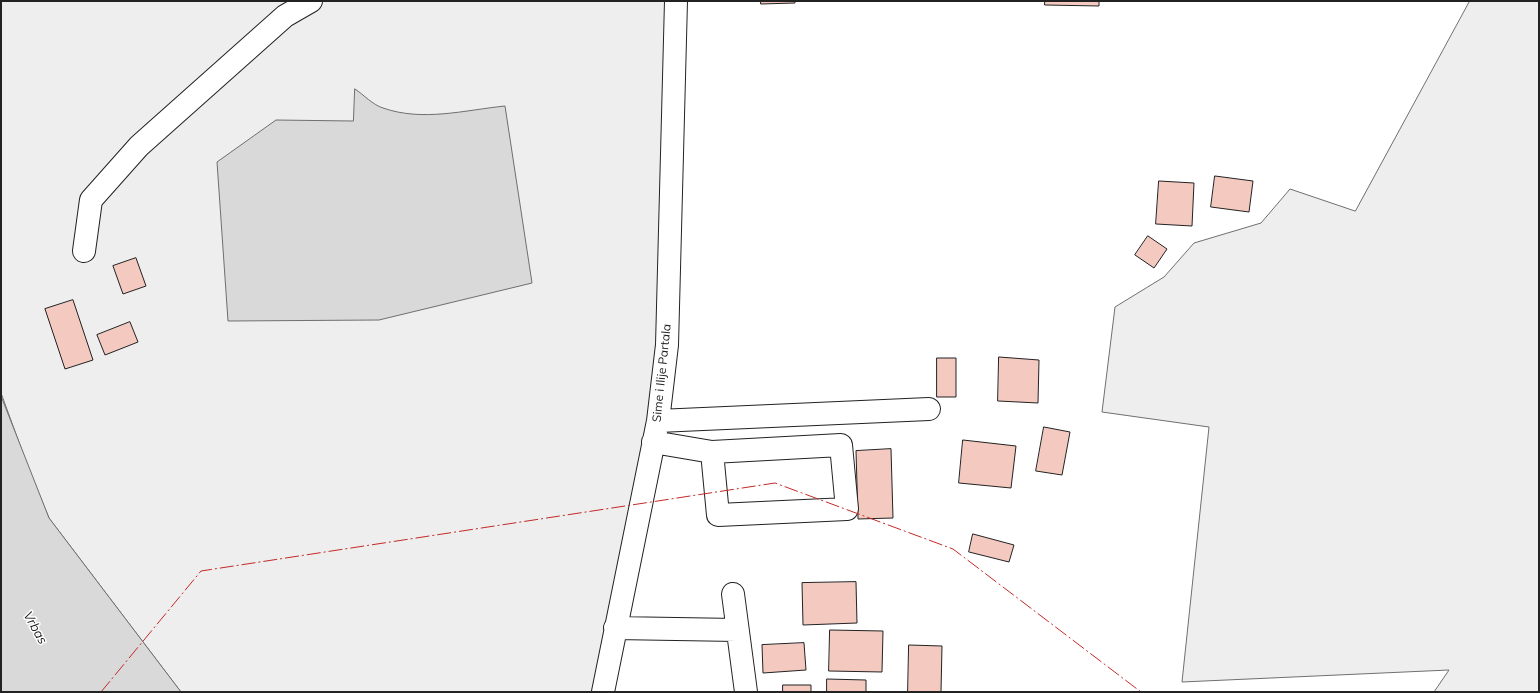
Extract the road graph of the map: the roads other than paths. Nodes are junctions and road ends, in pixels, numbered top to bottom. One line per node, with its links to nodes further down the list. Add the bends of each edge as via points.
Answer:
1 (312, 1): 3 (street, via 285,16 139,146 91,200)
2 (676, 1): 5 (street, Sime i Ilije Partala, via 667,345)
3 (84, 251)
4 (929, 409): 5 (street)
5 (658, 421): 6 (street, Sime i Ilije Partala)
6 (653, 442): 7 (street); 9 (street, Sime i Ilije Partala)
7 (712, 452): 7 (street, via 841,445 847,509 718,515)
8 (733, 594): 10 (street)
9 (615, 628): 10 (street); 11 (street, Sime i Ilije Partala)
10 (737, 630): 12 (street)
11 (603, 692)
12 (746, 692)

